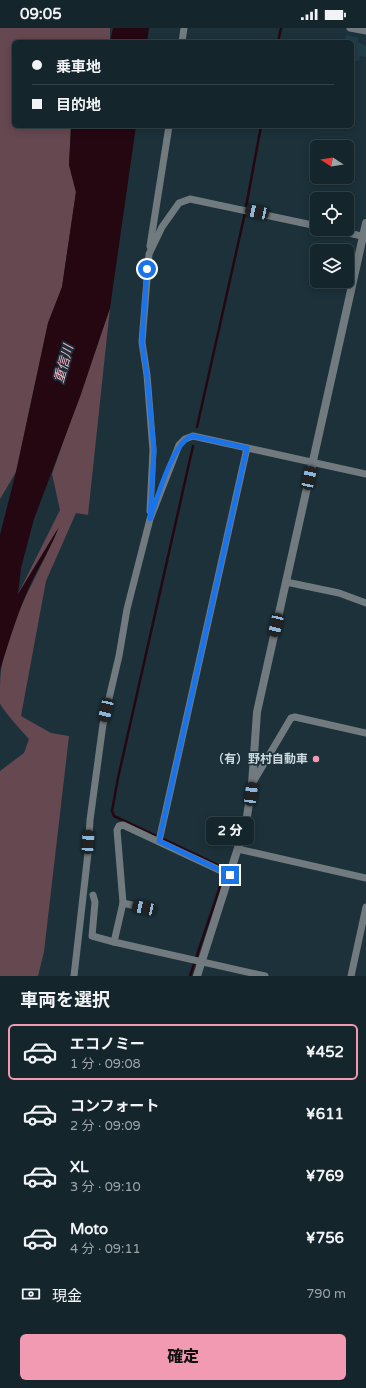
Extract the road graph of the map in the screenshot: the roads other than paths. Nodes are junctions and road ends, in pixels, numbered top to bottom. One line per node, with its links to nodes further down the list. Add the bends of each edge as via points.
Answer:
1 (184, 28): 4 (street)
2 (350, 28): 3 (street)
3 (366, 31)
4 (182, 40)
5 (170, 128): 10 (street)
6 (366, 223): 9 (street)
7 (310, 224): 10 (street, via 190,198 180,203 162,228)
8 (354, 234): 9 (street)
9 (364, 236): 12 (street)
10 (149, 254): 14 (street, via 142,342 154,450)
11 (247, 448): 12 (street); 14 (street, via 193,436 185,439 179,445); 19 (street)
12 (312, 463): 13 (street); 15 (street)
13 (366, 474)
14 (150, 519): 29 (street, via 127,609 103,724)
15 (286, 582): 16 (street, via 339,593); 18 (street, via 257,712)
16 (366, 603)
17 (366, 733): 18 (street, via 291,718)
18 (252, 784): 20 (street, via 246,822)
19 (159, 841): 21 (street); 24 (street, via 123,825 119,826 117,830)
20 (238, 849): 21 (street); 22 (street)
21 (227, 873): 28 (street)
22 (366, 878)
23 (93, 895): 27 (street, via 95,902 92,936)
24 (123, 903): 26 (street); 27 (street)
25 (366, 907): 32 (street)
26 (144, 908)
27 (114, 942): 28 (street)
28 (198, 962): 30 (street); 31 (street)
29 (74, 976)
30 (197, 976)
31 (265, 976)
32 (350, 976)

